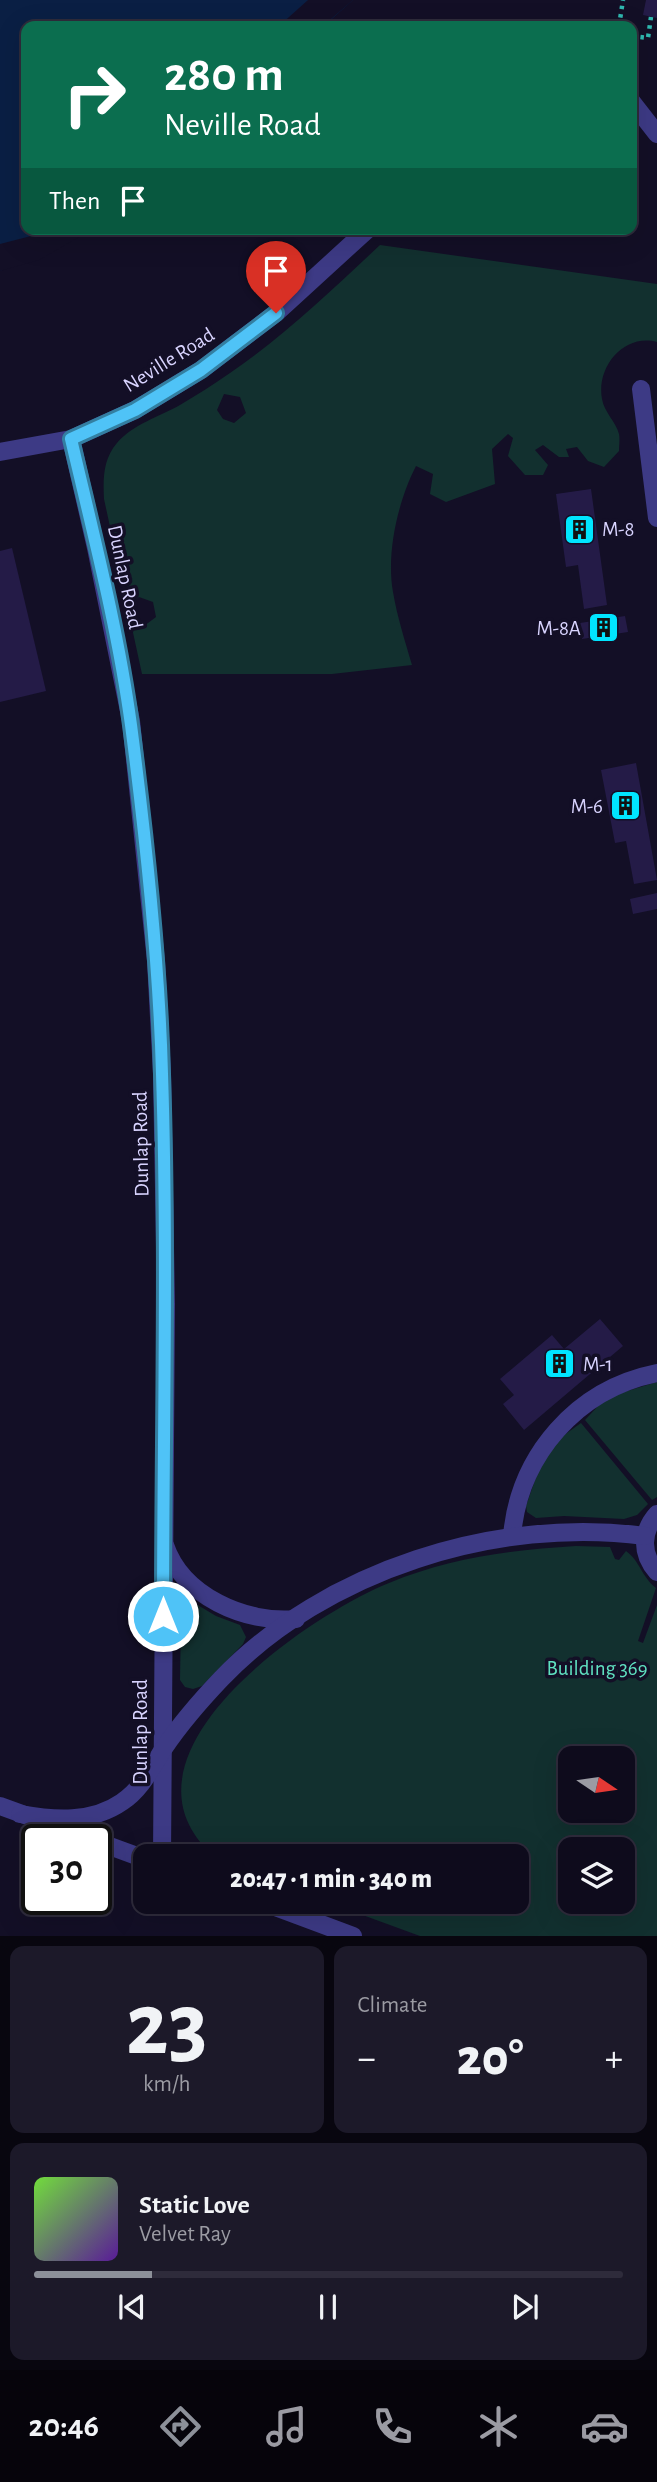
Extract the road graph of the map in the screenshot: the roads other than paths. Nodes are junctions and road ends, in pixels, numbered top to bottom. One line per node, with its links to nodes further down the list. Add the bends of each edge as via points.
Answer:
1 (637, 108): 2 (street)
2 (657, 134)
3 (361, 235): 5 (street, Neville Road, via 276,313 201,370 135,410)
4 (640, 389): 7 (street)
5 (71, 439): 6 (street, Neville Road); 10 (street, Dunlap Road, via 131,721 156,961 166,1304)
6 (0, 452)
7 (657, 518)
8 (657, 1373): 11 (street, via 605,1391 565,1422 525,1477)
9 (657, 1514): 12 (street)
10 (163, 1536): 14 (street, via 179,1571 218,1603 260,1619); 15 (street, Dunlap Road)
11 (512, 1536): 12 (street, via 587,1531); 14 (street, via 408,1562)
12 (645, 1536): 13 (street, via 648,1558)
13 (657, 1572)
14 (296, 1619): 15 (street, via 223,1676)
15 (163, 1750): 17 (street, via 136,1790 109,1810 67,1820); 19 (street, Dunlap Road)
16 (0, 1806): 17 (street)
17 (20, 1814): 18 (street)
18 (48, 1824)
19 (162, 1844)
20 (112, 1847): 21 (street)
21 (133, 1855)
22 (293, 1914): 23 (street)
23 (351, 1936)

